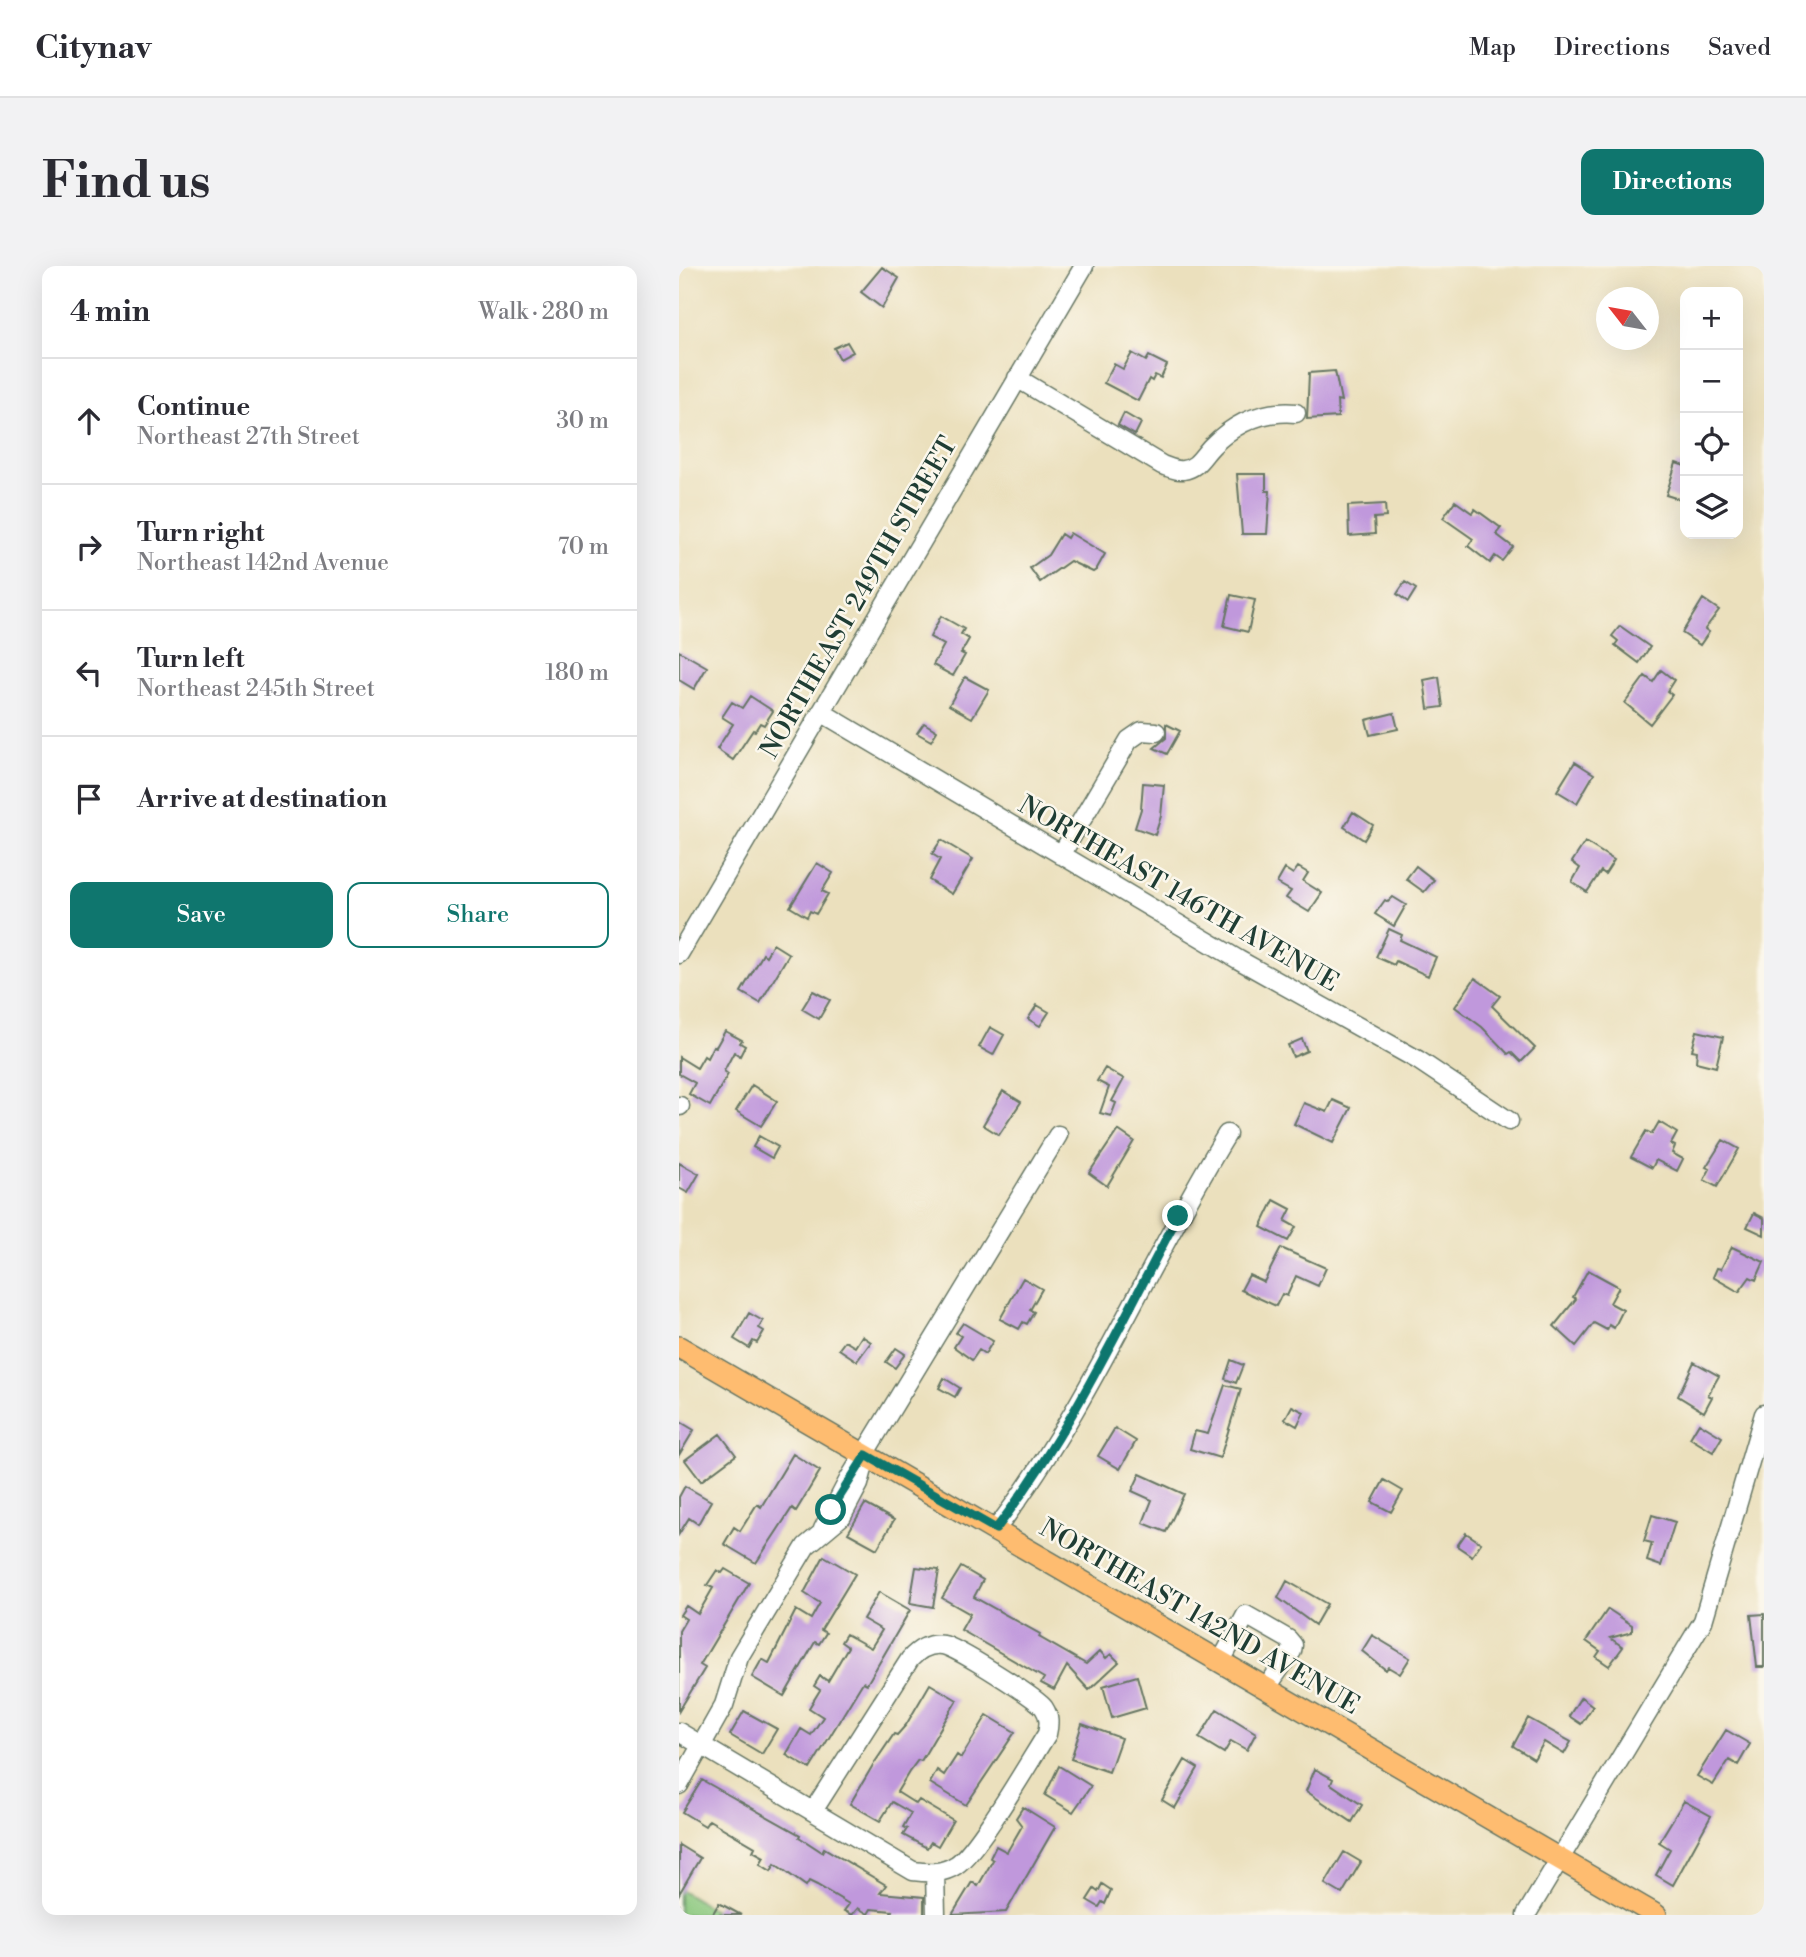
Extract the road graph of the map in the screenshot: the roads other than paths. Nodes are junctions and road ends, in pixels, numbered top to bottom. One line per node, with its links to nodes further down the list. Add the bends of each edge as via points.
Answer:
1 (1084, 266): 2 (street, NORTHEAST 249TH STREET)
2 (1017, 378): 3 (street, via 1175,470 1197,465 1212,446 1258,415); 4 (street, NORTHEAST 249TH STREET)
3 (1296, 413)
4 (821, 712): 6 (street, NORTHEAST 146TH AVENUE); 7 (street, NORTHEAST 249TH STREET)
5 (1156, 732): 6 (street, via 1142,731 1129,740)
6 (1061, 855): 8 (street, NORTHEAST 146TH AVENUE, via 1418,1060)
7 (679, 954)
8 (1509, 1121)
9 (1227, 1134): 14 (street, via 1184,1203 1087,1390 1030,1485)
10 (1058, 1135): 13 (street)
11 (679, 1346): 13 (main road, NORTHEAST 142ND AVENUE)
12 (1764, 1414): 21 (street, via 1703,1621)
13 (866, 1455): 14 (main road, NORTHEAST 142ND AVENUE); 18 (street, via 739,1657 725,1705)
14 (996, 1529): 15 (main road, NORTHEAST 142ND AVENUE)
15 (1221, 1661): 16 (main road, NORTHEAST 142ND AVENUE); 16 (street, via 1246,1615 1293,1644)
16 (1267, 1687): 21 (main road, NORTHEAST 142ND AVENUE)
17 (679, 1732): 18 (street)
18 (702, 1745): 19 (street); 20 (street)
19 (679, 1785)
20 (813, 1811): 22 (street, via 913,1871); 22 (street, via 910,1659 924,1647 951,1647 1037,1701 1048,1716 1047,1734 967,1856)
21 (1560, 1859): 24 (street); 25 (main road, NORTHEAST 142ND AVENUE)
22 (939, 1872): 23 (street)
23 (936, 1915)
24 (1526, 1915)
25 (1656, 1915)

